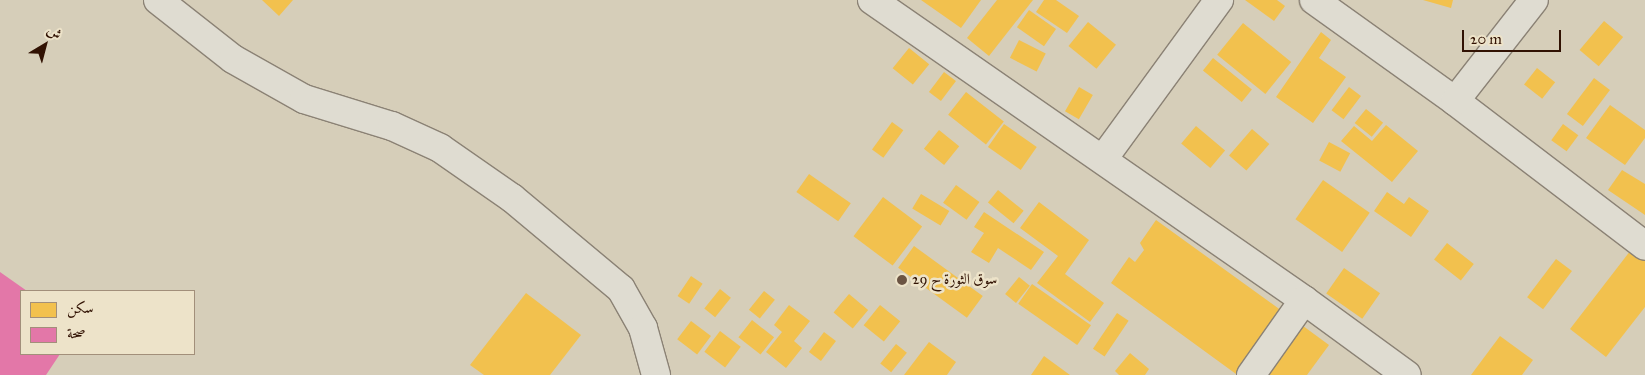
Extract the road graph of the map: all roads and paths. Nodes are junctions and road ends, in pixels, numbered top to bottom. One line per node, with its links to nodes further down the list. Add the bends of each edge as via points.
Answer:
1 (158, 0): 10 (street, via 233,59 304,99 392,126 440,148 512,198 621,289 642,328)
2 (872, 0): 7 (street)
3 (1219, 0): 7 (street)
4 (1314, 0): 6 (street)
5 (1534, 0): 6 (street)
6 (1455, 101): 8 (street)
7 (1103, 159): 9 (street)
8 (1645, 246)
9 (1304, 300): 11 (street); 12 (street)
10 (656, 375)
11 (1251, 375)
12 (1407, 375)

